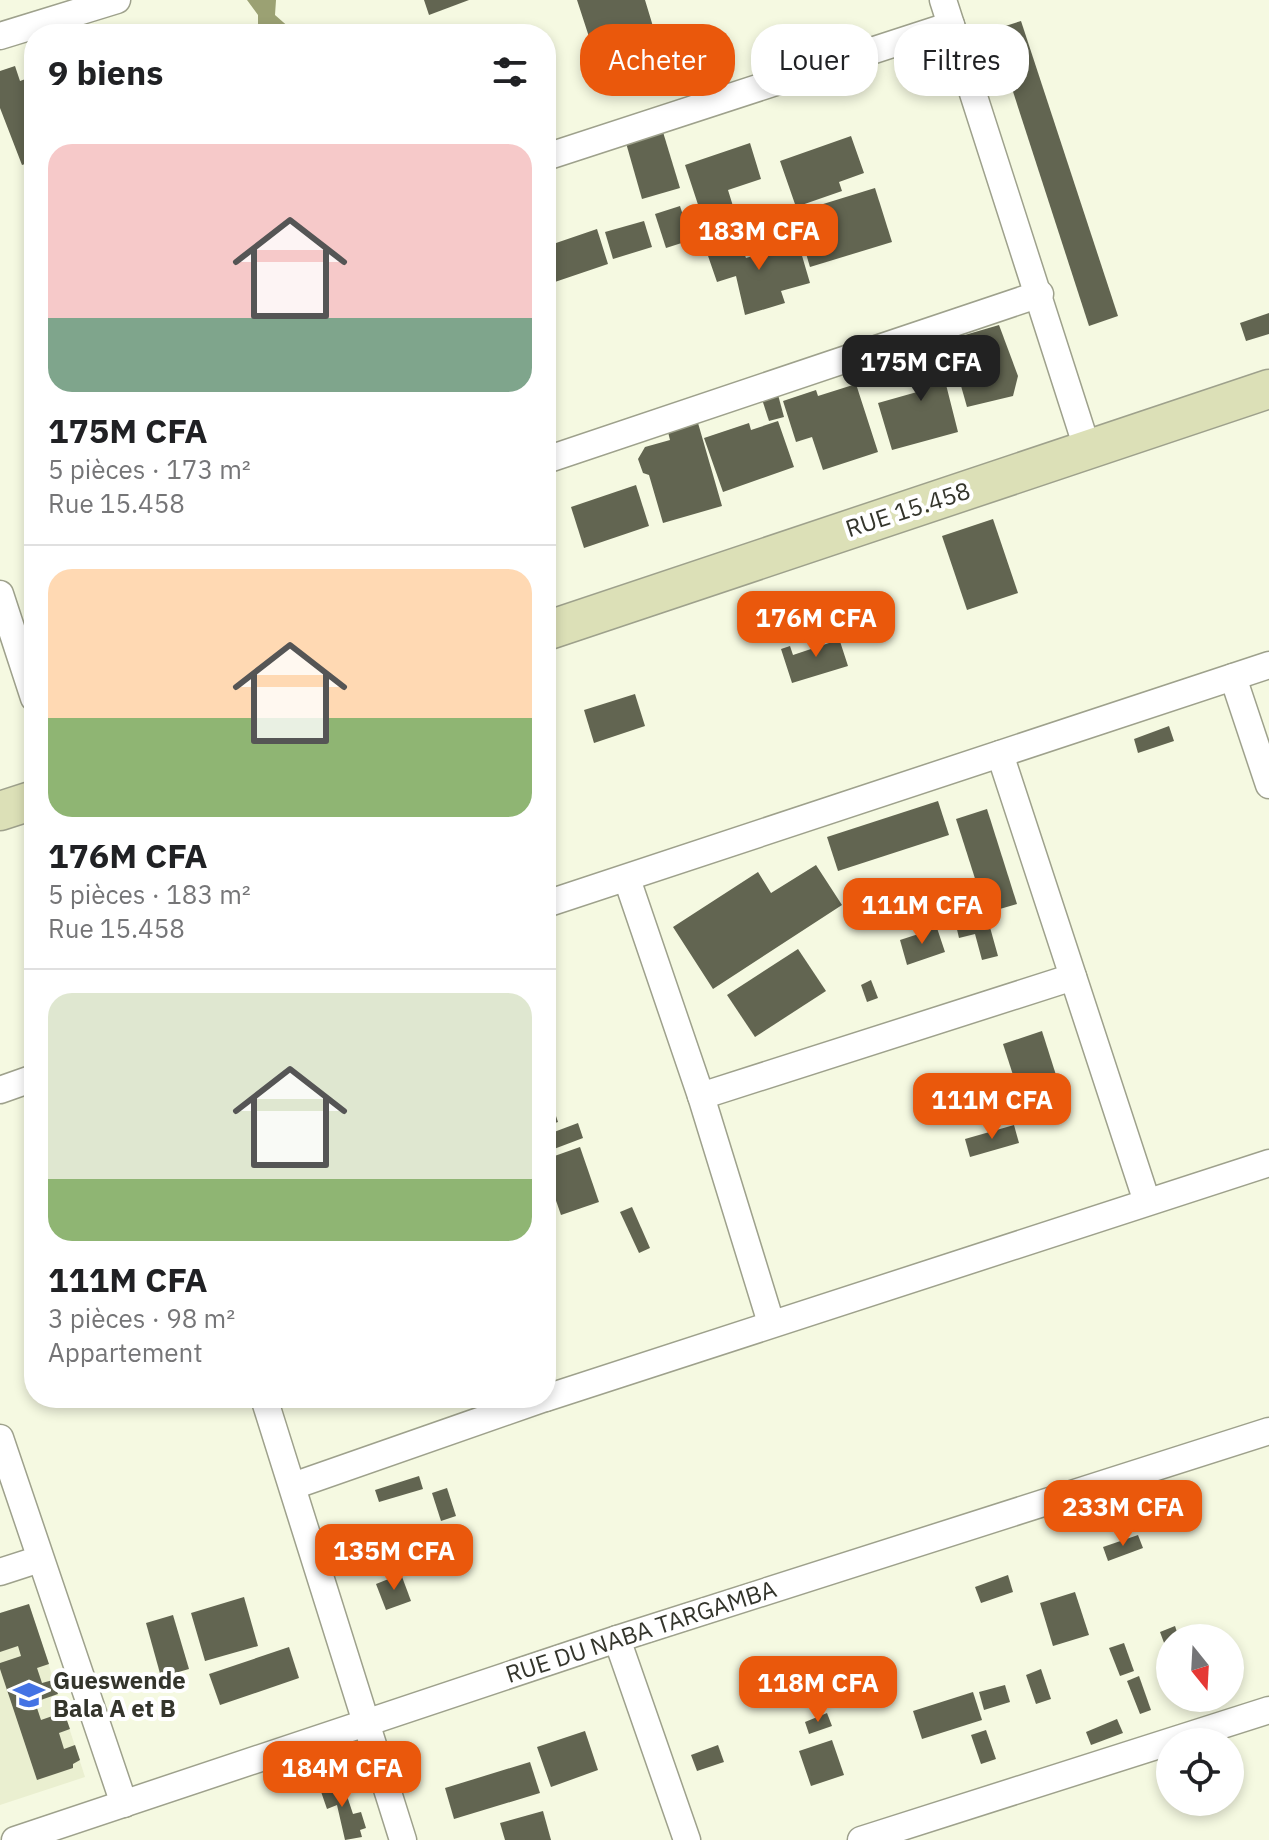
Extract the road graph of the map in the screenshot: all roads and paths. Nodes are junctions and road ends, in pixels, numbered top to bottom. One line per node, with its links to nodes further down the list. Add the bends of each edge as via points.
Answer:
1 (117, 0): 3 (street)
2 (947, 12): 7 (street); 8 (street)
3 (77, 16): 4 (street)
4 (46, 24)
5 (24, 30): 6 (street)
6 (0, 36)
7 (556, 153)
8 (1040, 294): 10 (street); 11 (street)
9 (1269, 389): 10 (main road, RUE 15.458)
10 (1088, 451): 13 (main road, RUE 15.458)
11 (556, 457)
12 (0, 594): 15 (street)
13 (556, 628)
14 (1269, 665): 16 (street)
15 (24, 667)
16 (1233, 677): 17 (street); 18 (street)
17 (1000, 754): 21 (street); 23 (street)
18 (1269, 785)
19 (24, 803): 20 (main road)
20 (0, 811)
21 (627, 879): 22 (street); 26 (street)
22 (556, 901)
23 (1073, 977): 26 (street); 28 (street)
24 (24, 1082): 25 (street)
25 (0, 1090)
26 (701, 1096): 29 (street)
27 (1269, 1163): 28 (street)
28 (1147, 1202): 29 (street)
29 (771, 1323): 30 (street)
30 (556, 1394)
31 (267, 1408): 35 (street)
32 (514, 1408): 35 (street)
33 (1269, 1431): 38 (street, RUE DU NABA TARGAMBA)
34 (0, 1438): 36 (street)
35 (293, 1486): 40 (street)
36 (40, 1559): 37 (street); 41 (street)
37 (0, 1572)
38 (617, 1639): 40 (street, RUE DU NABA TARGAMBA); 45 (street)
39 (1269, 1710): 42 (street)
40 (364, 1722): 41 (street, RUE DU NABA TARGAMBA); 44 (street)
41 (124, 1804): 43 (street, RUE DU NABA TARGAMBA)
42 (946, 1828): 46 (street)
43 (15, 1840)
44 (403, 1840)
45 (687, 1840)
46 (861, 1840)

